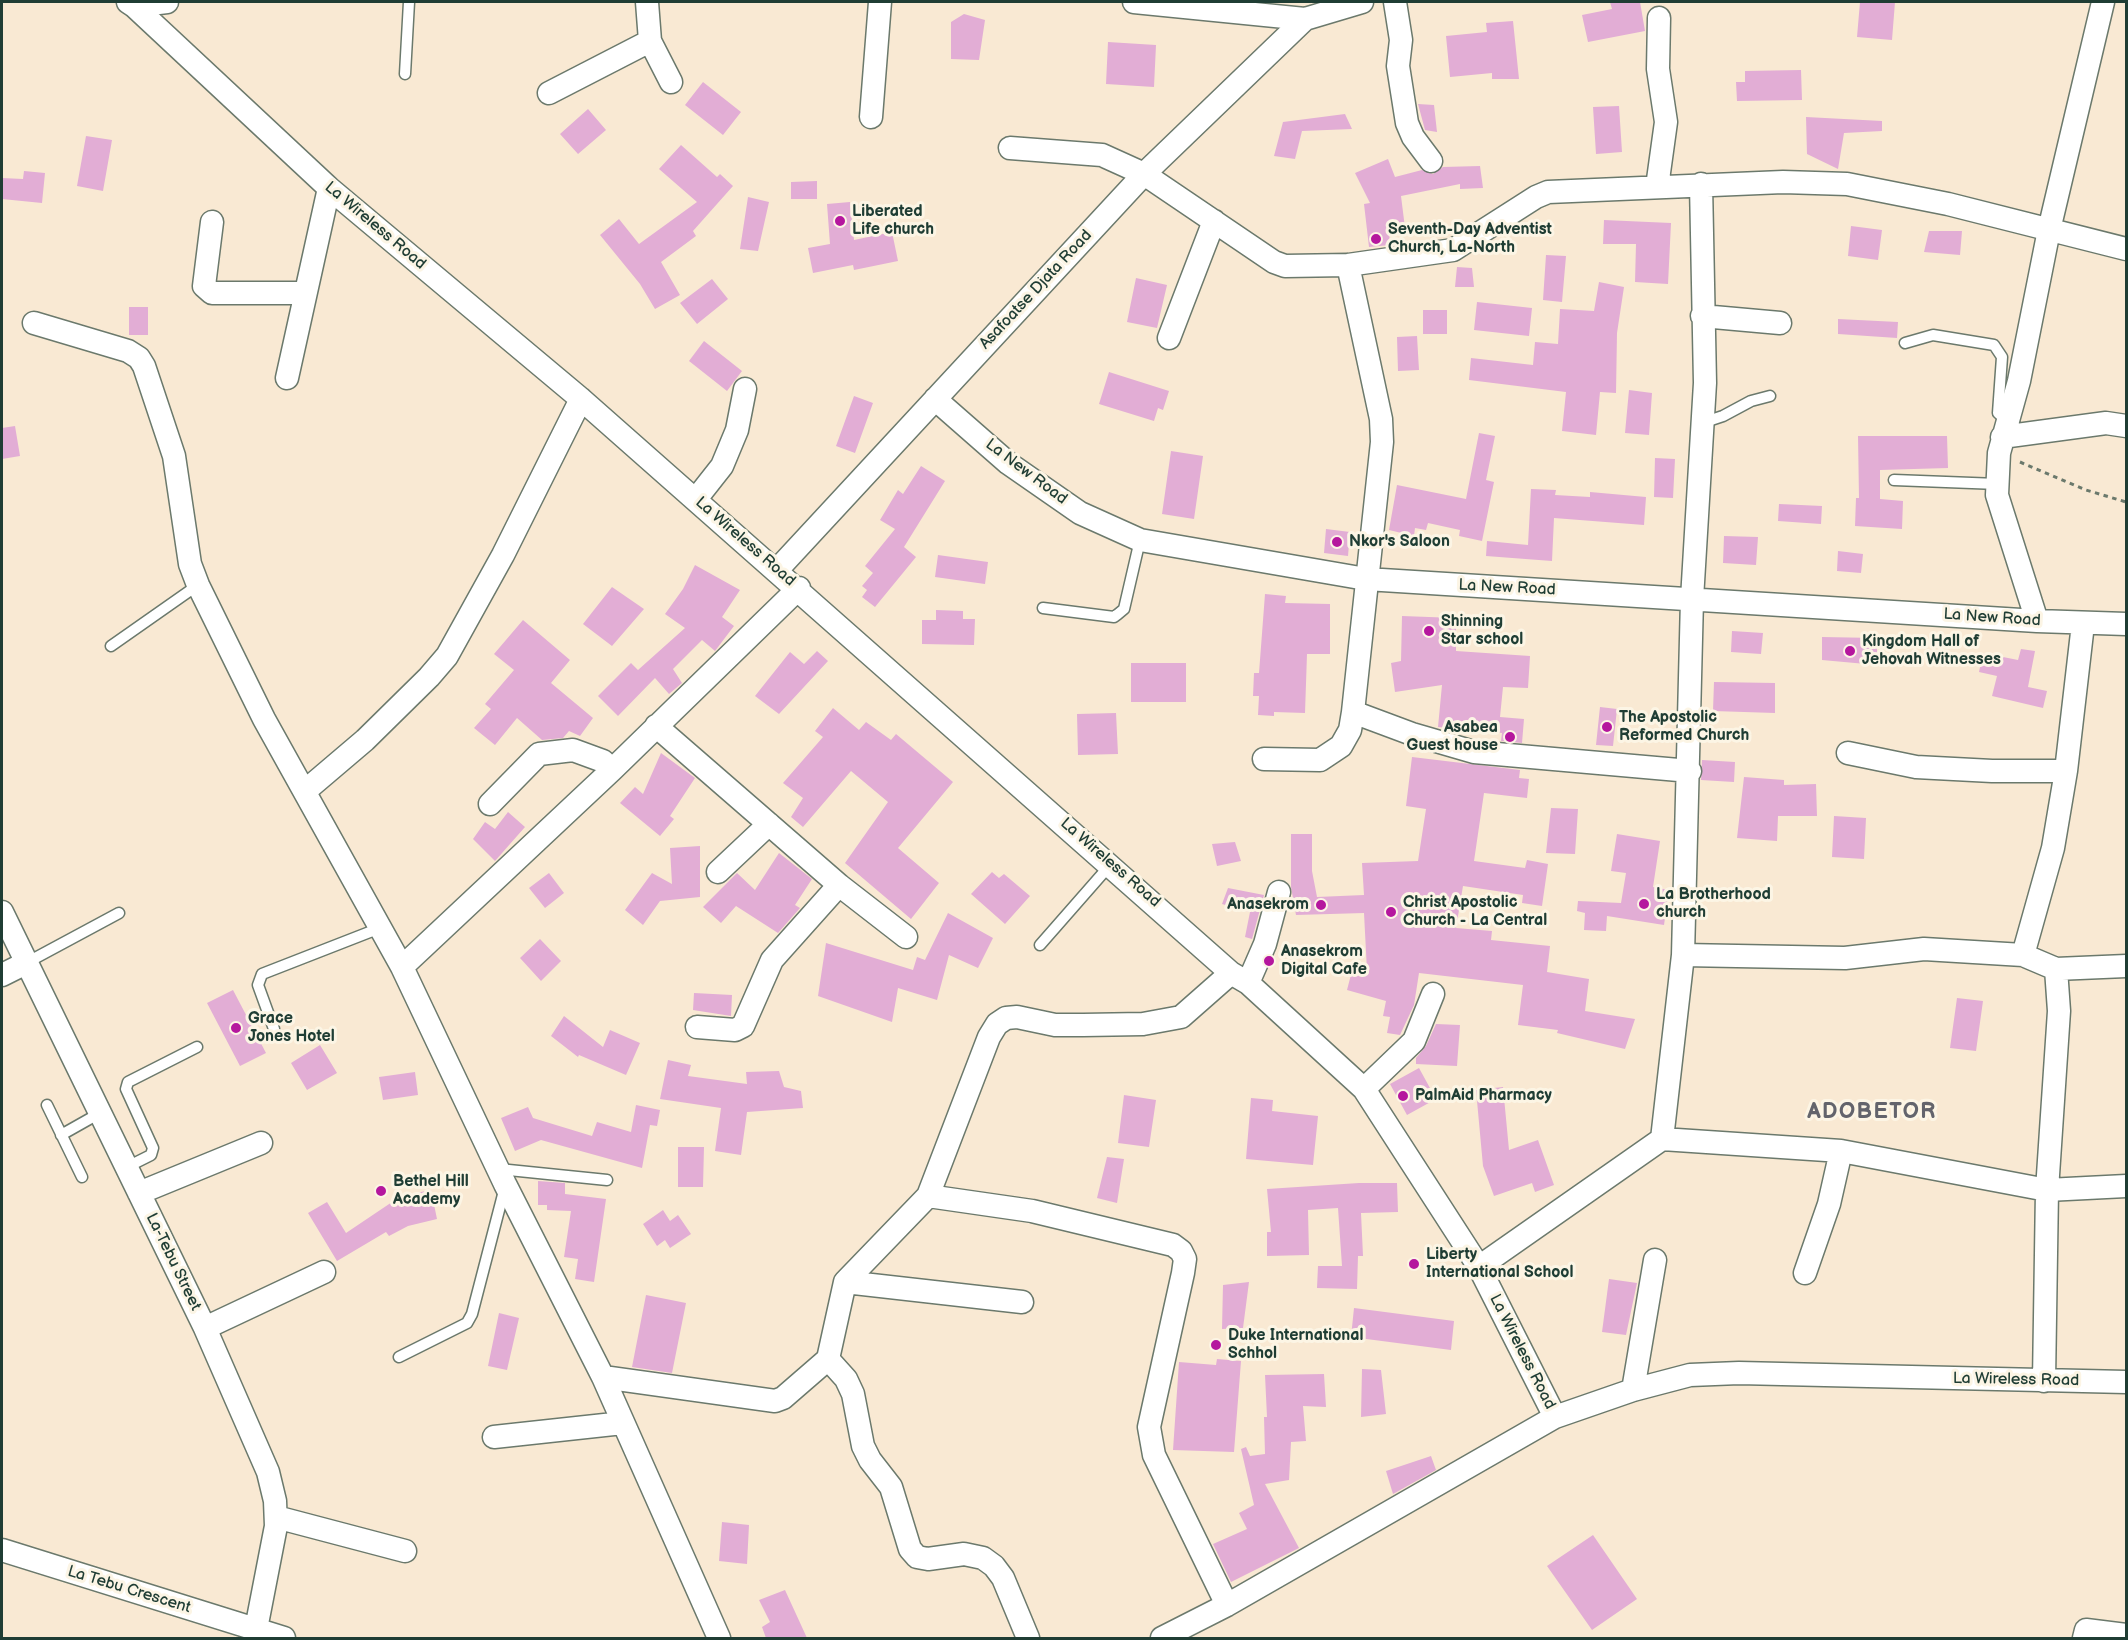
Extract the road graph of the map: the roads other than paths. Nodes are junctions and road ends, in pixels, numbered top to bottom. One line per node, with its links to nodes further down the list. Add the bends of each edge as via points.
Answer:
1 (167, 2): 9 (street)
2 (409, 2): 13 (lane)
3 (647, 2): 12 (street)
4 (880, 2): 16 (street)
5 (1134, 2): 11 (street)
6 (1362, 2): 11 (street)
7 (1395, 2): 18 (street, via 1401,40 1398,66 1407,123)
8 (2103, 2): 25 (street)
9 (131, 4): 22 (street, La Wireless Road)
10 (1659, 18): 21 (street, via 1658,69 1666,122)
11 (1305, 19): 19 (street, Asafoatse Djata Road)
12 (650, 41): 14 (street); 15 (street)
13 (405, 74)
14 (671, 82)
15 (549, 93)
16 (871, 117)
17 (1010, 148): 19 (street, via 1102,155)
18 (1431, 162)
19 (1144, 174): 23 (street); 38 (street, Asafoatse Djata Road)
20 (1701, 184): 21 (street); 25 (street, via 1848,184); 29 (street)
21 (1657, 187): 27 (street, via 1548,192 1453,250)
22 (329, 188): 28 (street); 37 (street, La Wireless Road)
23 (1214, 221): 27 (street, via 1280,264); 32 (street)
24 (212, 222): 28 (street, via 204,286 212,293)
25 (2049, 230): 26 (street); 41 (street, via 2019,381)
26 (2127, 249)
27 (1348, 265): 47 (street, via 1381,419 1382,442)
28 (304, 293): 34 (street)
29 (1702, 316): 31 (street); 39 (street)
30 (34, 323): 48 (street, via 128,351 139,358 174,456 190,564)
31 (1780, 323)
32 (1169, 338)
33 (1905, 343): 41 (lane, via 1933,335 1994,345 2002,357 1998,413)
34 (287, 378)
35 (745, 389): 44 (street, via 737,430 722,466)
36 (1770, 396): 39 (lane)
37 (581, 399): 44 (street, La Wireless Road); 63 (street, via 447,656 365,740)
38 (935, 399): 45 (street, La New Road, via 1008,463 1080,513); 46 (street, Asafoatse Djata Road)
39 (1702, 423): 50 (street)
40 (2127, 426): 41 (street, via 2106,423)
41 (2002, 437): 43 (street)
42 (1894, 480): 43 (lane)
43 (1998, 484): 52 (street, via 1999,502)
44 (696, 499): 46 (street, La Wireless Road)
45 (1140, 540): 47 (street, La New Road); 51 (lane, via 1124,609 1114,617)
46 (777, 570): 49 (street, La Wireless Road)
47 (1365, 579): 50 (street, La New Road); 56 (street)
48 (198, 585): 55 (lane); 63 (street, via 264,719)
49 (798, 588): 57 (street); 66 (street, La Wireless Road)
50 (1692, 599): 52 (street, La New Road); 61 (street)
51 (1043, 608)
52 (2037, 621): 53 (street, La New Road)
53 (2083, 624): 54 (street, La New Road); 62 (street)
54 (2127, 624)
55 (111, 646)
56 (1353, 712): 59 (street, via 1341,747 1320,760); 61 (street, via 1474,752)
57 (656, 726): 60 (street); 65 (street)
58 (1848, 753): 62 (street, via 1916,766)
59 (1264, 759)
60 (612, 770): 64 (street, via 603,761 573,750 539,754); 79 (street)
61 (1690, 771): 75 (street)
62 (2066, 771): 76 (street, via 2054,848)
63 (305, 791): 72 (street)
64 (490, 804)
65 (769, 824): 67 (street); 68 (street)
66 (1111, 864): 74 (lane); 82 (street, La Wireless Road)
67 (718, 872)
68 (839, 885): 73 (street); 84 (street, via 772,960 742,1026 735,1030)
69 (1278, 892): 82 (street, via 1265,944)
70 (2, 912): 77 (street, La-Tebu Street)
71 (119, 913): 77 (lane)
72 (380, 928): 79 (street); 85 (lane, via 262,974 258,985)
73 (906, 937)
74 (1040, 945)
75 (1683, 955): 76 (street, via 1845,958 1924,949); 91 (street)
76 (2023, 955): 80 (street)
77 (26, 963): 81 (street); 89 (street, La-Tebu Street)
78 (2127, 966): 80 (street)
79 (402, 967): 96 (street)
80 (2056, 969): 99 (street, via 2059,1011)
81 (2, 975)
82 (1240, 978): 87 (street, La Wireless Road); 101 (street, via 1181,1017 1143,1024 1083,1025 1017,1017 997,1024)
83 (1433, 994): 87 (street, via 1414,1041)
84 (697, 1027)
85 (274, 1029)
86 (197, 1047): 94 (lane, via 128,1082 126,1089 153,1148 151,1155)
87 (1364, 1089): 103 (street, La Wireless Road)
88 (47, 1105): 90 (lane)
89 (100, 1113): 90 (lane); 94 (street, La-Tebu Street)
90 (61, 1135): 95 (lane)
91 (1662, 1139): 93 (street); 103 (street)
92 (261, 1143): 100 (street)
93 (1841, 1151): 99 (street); 105 (street, via 1829,1204)
94 (126, 1167): 100 (street, La-Tebu Street)
95 (82, 1177)
96 (502, 1177): 97 (lane); 109 (lane, via 467,1323); 111 (street)
97 (607, 1179)
98 (2127, 1186): 99 (street)
99 (2047, 1190): 112 (street)
100 (140, 1193): 108 (street, La-Tebu Street)
101 (928, 1196): 106 (street); 121 (street, via 1032,1211 1173,1245 1181,1251 1185,1259 1149,1427 1154,1455)
102 (1655, 1260): 114 (street)
103 (1479, 1267): 115 (street, La Wireless Road)
104 (324, 1272): 108 (street)
105 (1805, 1273)
106 (845, 1282): 107 (street); 110 (street)
107 (1022, 1302)
108 (205, 1328): 118 (street, La-Tebu Street, via 257,1443 275,1501)
109 (399, 1357)
110 (828, 1359): 111 (street, via 775,1401); 126 (street, via 854,1394 863,1446 891,1487 910,1549 917,1557 964,1554 983,1558 994,1566 1003,1578)
111 (603, 1377): 116 (street)
112 (2044, 1381): 113 (street, La Wireless Road); 114 (street, La Wireless Road, via 1738,1372 1690,1374)
113 (2127, 1382)
114 (1633, 1390): 115 (street, La Wireless Road)
115 (1555, 1417): 121 (street)
116 (623, 1423): 117 (street); 125 (street)
117 (494, 1437)
118 (276, 1517): 120 (street); 122 (street, La-Tebu Street)
119 (2, 1550): 122 (street, La Tebu Crescent)
120 (405, 1551)
121 (1227, 1605): 127 (street)
122 (256, 1629): 124 (street, La Tebu Crescent)
123 (2127, 1635): 128 (street, via 2086,1630)
124 (284, 1638)
125 (719, 1638)
126 (1028, 1638)
127 (1162, 1638)
128 (2084, 1638)

